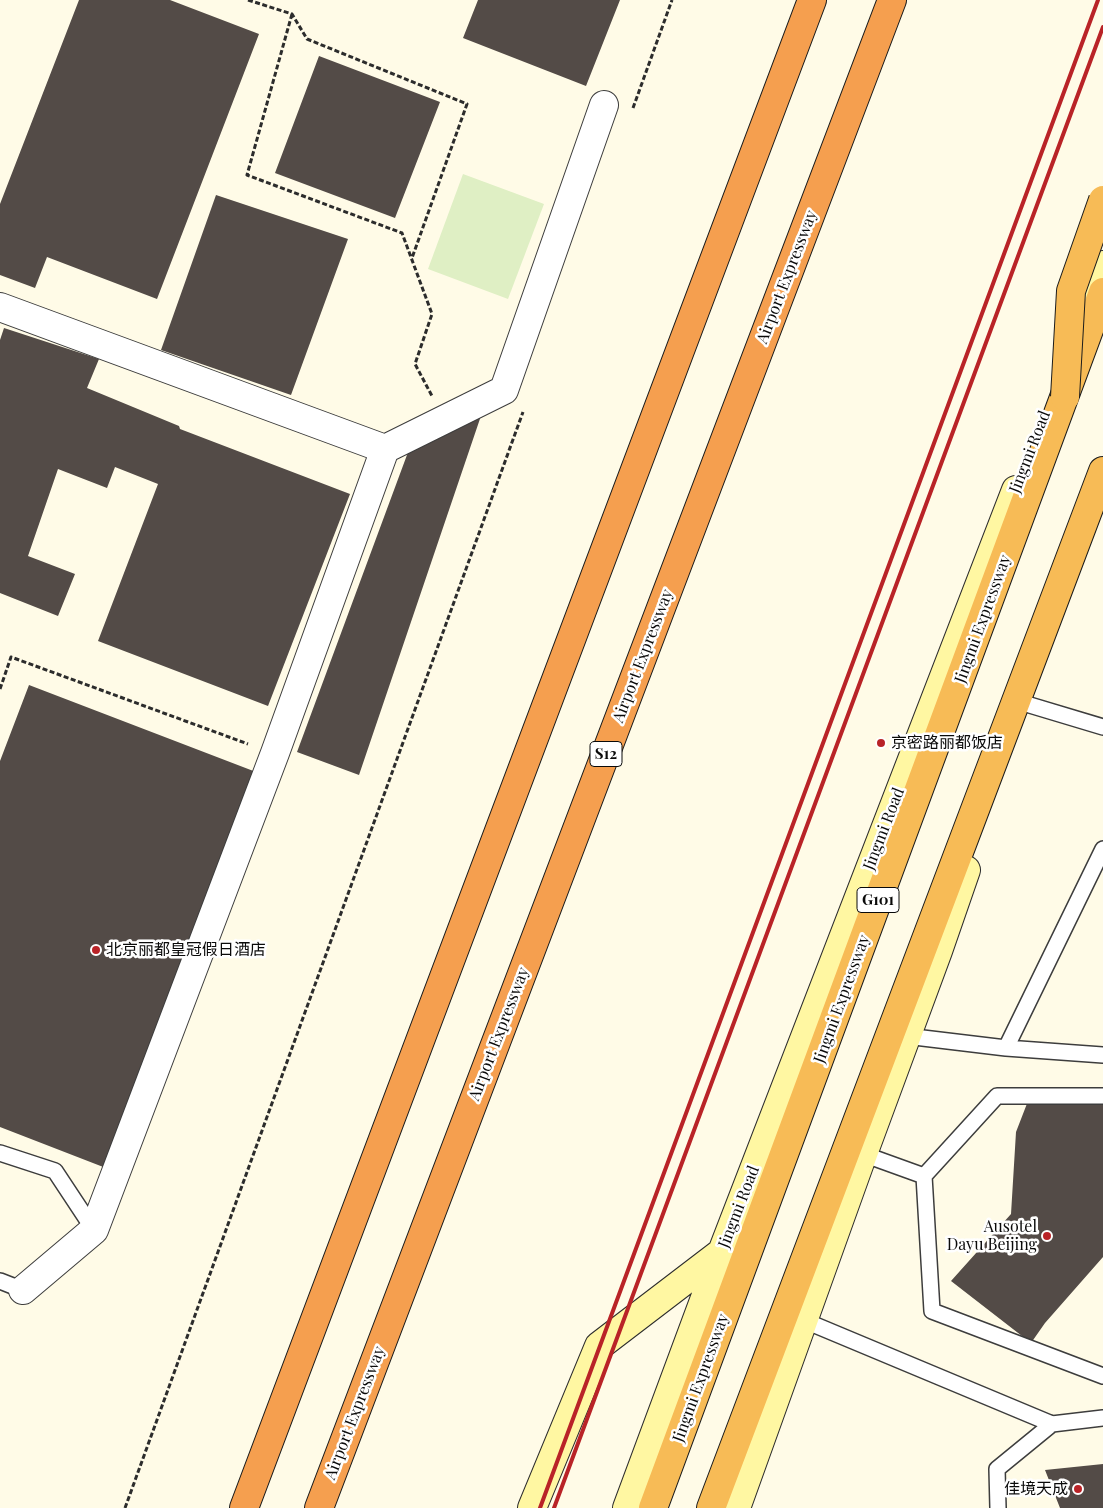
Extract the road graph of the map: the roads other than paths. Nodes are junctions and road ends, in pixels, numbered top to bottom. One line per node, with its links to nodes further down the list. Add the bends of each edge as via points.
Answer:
1 (812, 0): 29 (highway)
2 (892, 0): 30 (highway, Airport Expressway / S12)
3 (604, 104): 9 (street, via 504,390)
4 (1103, 200): 8 (highway, bridge, via 1071,291)
5 (1103, 265): 23 (main road, Jingmi Road / G101)
6 (1103, 292): 8 (highway, Jingmi Expressway / G101, bridge)
7 (0, 307): 9 (street)
8 (1065, 397): 33 (highway, Jingmi Expressway / G101)
9 (384, 449): 22 (street, via 275,753)
10 (1103, 471): 34 (highway)
11 (1103, 491): 12 (main road)
12 (1023, 704): 13 (lane); 15 (main road)
13 (1103, 727)
14 (1103, 849): 16 (lane)
15 (906, 1036): 16 (lane); 20 (main road)
16 (1006, 1048): 17 (lane)
17 (1103, 1056)
18 (1103, 1096): 21 (lane, via 998,1096)
19 (0, 1153): 22 (lane, via 55,1171)
20 (863, 1154): 21 (lane); 25 (main road)
21 (924, 1176): 26 (lane, via 932,1310)
22 (94, 1230): 24 (street)
23 (722, 1252): 31 (main road, via 599,1346); 32 (main road, Jingmi Road / G101)
24 (11, 1285)
25 (803, 1320): 28 (lane); 35 (main road)
26 (1103, 1376)
27 (1103, 1418): 28 (lane)
28 (1052, 1424): 36 (lane, via 997,1469)
29 (244, 1508)
30 (319, 1508)
31 (532, 1508)
32 (627, 1508)
33 (654, 1508)
34 (711, 1508)
35 (736, 1508)
36 (998, 1508)

